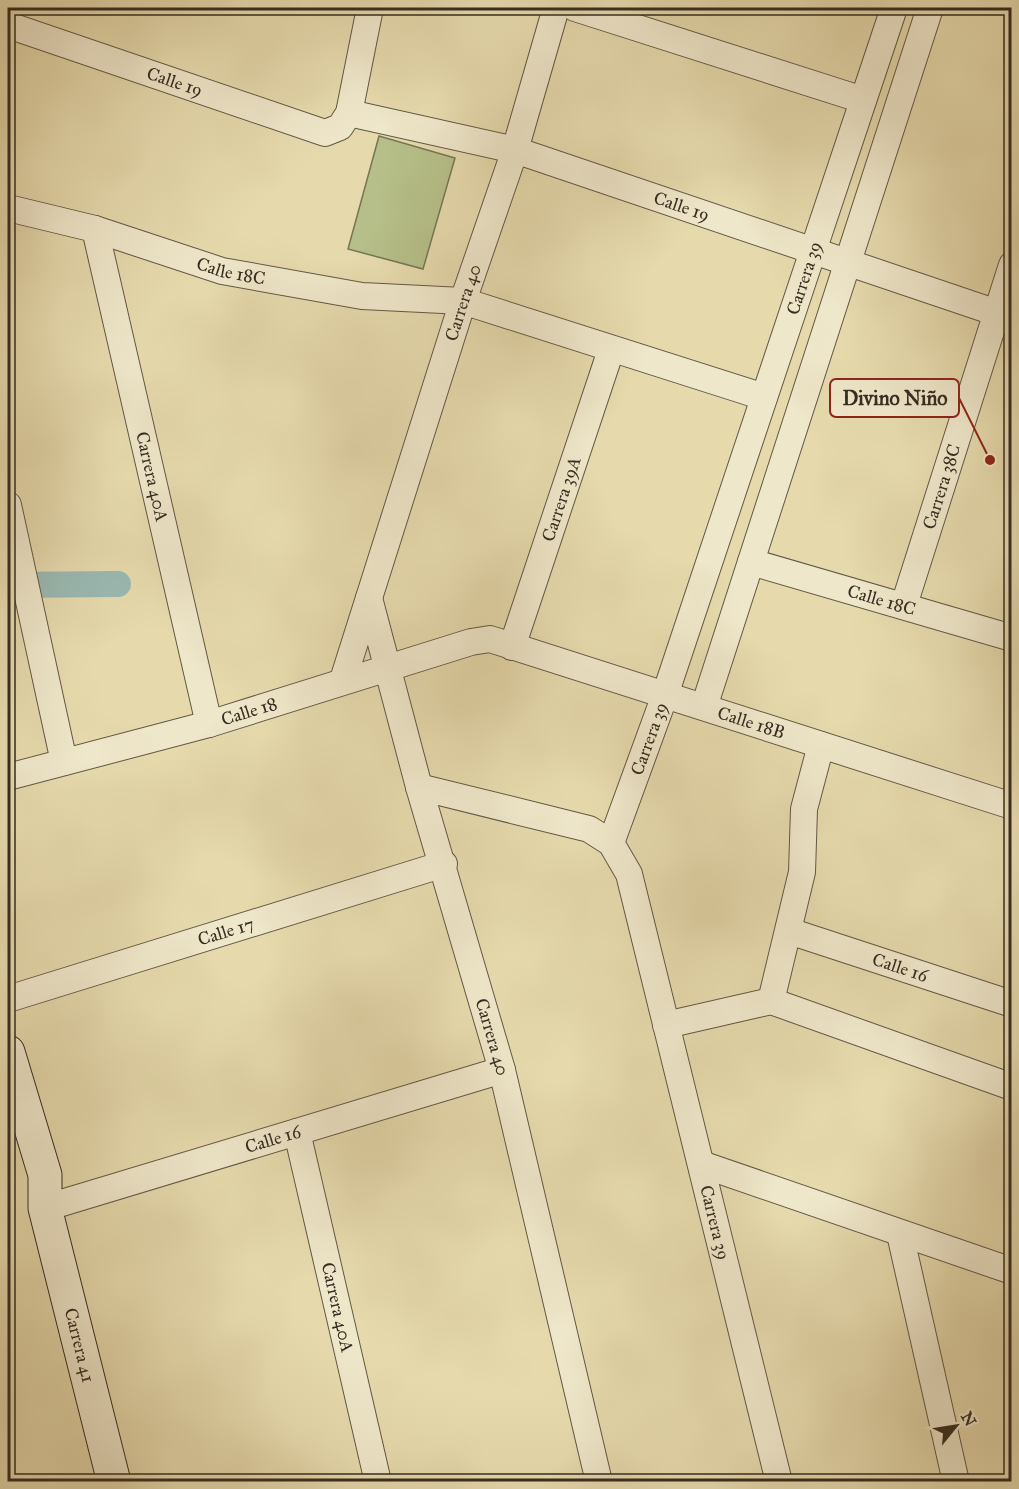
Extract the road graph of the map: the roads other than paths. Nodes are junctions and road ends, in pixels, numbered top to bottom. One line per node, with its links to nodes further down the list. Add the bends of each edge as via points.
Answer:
1 (370, 8): 8 (street)
2 (556, 8): 9 (street, Carrera 40)
3 (575, 8): 7 (street)
4 (894, 8): 7 (street, Carrera 39)
5 (930, 8): 13 (street, Carrera 39)
6 (8, 25): 8 (street, Calle 19, via 325,133)
7 (863, 100): 12 (street, Carrera 39)
8 (344, 120): 9 (street, Calle 19)
9 (515, 150): 12 (street, Calle 19); 15 (street, Carrera 40)
10 (8, 208): 11 (street, Calle 18C)
11 (95, 229): 15 (street, Calle 18C, via 222,271 362,296); 29 (street, Carrera 40A)
12 (813, 251): 13 (street, Calle 19); 18 (street, Carrera 39)
13 (848, 262): 16 (street, Calle 19); 20 (street, Carrera 39)
14 (1011, 265): 16 (street, Carrera 38C)
15 (463, 301): 17 (street, Calle 18C); 21 (street, Carrera 40)
16 (1004, 315): 22 (street, Carrera 38C)
17 (611, 350): 18 (street, Calle 18C); 24 (street, Carrera 39A)
18 (764, 397): 27 (street, Carrera 39)
19 (8, 505): 31 (street)
20 (751, 562): 22 (street, Calle 18C); 28 (street, Carrera 39)
21 (369, 598): 25 (street, Carrera 40); 26 (street, Carrera 40)
22 (904, 605): 23 (street, Calle 18C)
23 (1011, 638)
24 (501, 643): 25 (street, Calle 18, via 471,642); 27 (street, Calle 18B)
25 (387, 667): 26 (street, Calle 18); 33 (street, Carrera 40)
26 (343, 680): 29 (street, Calle 18)
27 (665, 694): 28 (street, Calle 18B); 35 (street, Carrera 39)
28 (704, 707): 30 (street, Calle 18B)
29 (209, 723): 31 (street, Calle 18)
30 (821, 745): 34 (street, Calle 18B); 37 (street, via 804,809 802,872)
31 (64, 762): 32 (street, Calle 18)
32 (8, 777)
33 (419, 787): 35 (street, via 589,829); 36 (street, Carrera 40)
34 (1011, 806)
35 (611, 843): 41 (street, Carrera 39, via 629,873)
36 (444, 864): 38 (street, Calle 17); 43 (street, Carrera 40)
37 (789, 931): 39 (street); 40 (street, Calle 16)
38 (8, 999)
39 (771, 1000): 41 (street); 44 (street)
40 (1011, 1004)
41 (666, 1025): 47 (street, Carrera 39)
42 (8, 1052): 48 (street, Carrera 41, via 45,1175)
43 (502, 1070): 46 (street, Calle 16); 53 (street, Carrera 40)
44 (1011, 1087)
45 (8, 1126): 48 (street, Carrera 41, via 25,1183)
46 (297, 1132): 48 (street, Calle 16); 52 (street, Carrera 40A)
47 (700, 1164): 49 (street); 54 (street, Carrera 39)
48 (45, 1208): 51 (street, Carrera 41)
49 (900, 1234): 50 (street); 55 (street)
50 (1011, 1271)
51 (114, 1482)
52 (378, 1482)
53 (599, 1482)
54 (779, 1482)
55 (956, 1482)

